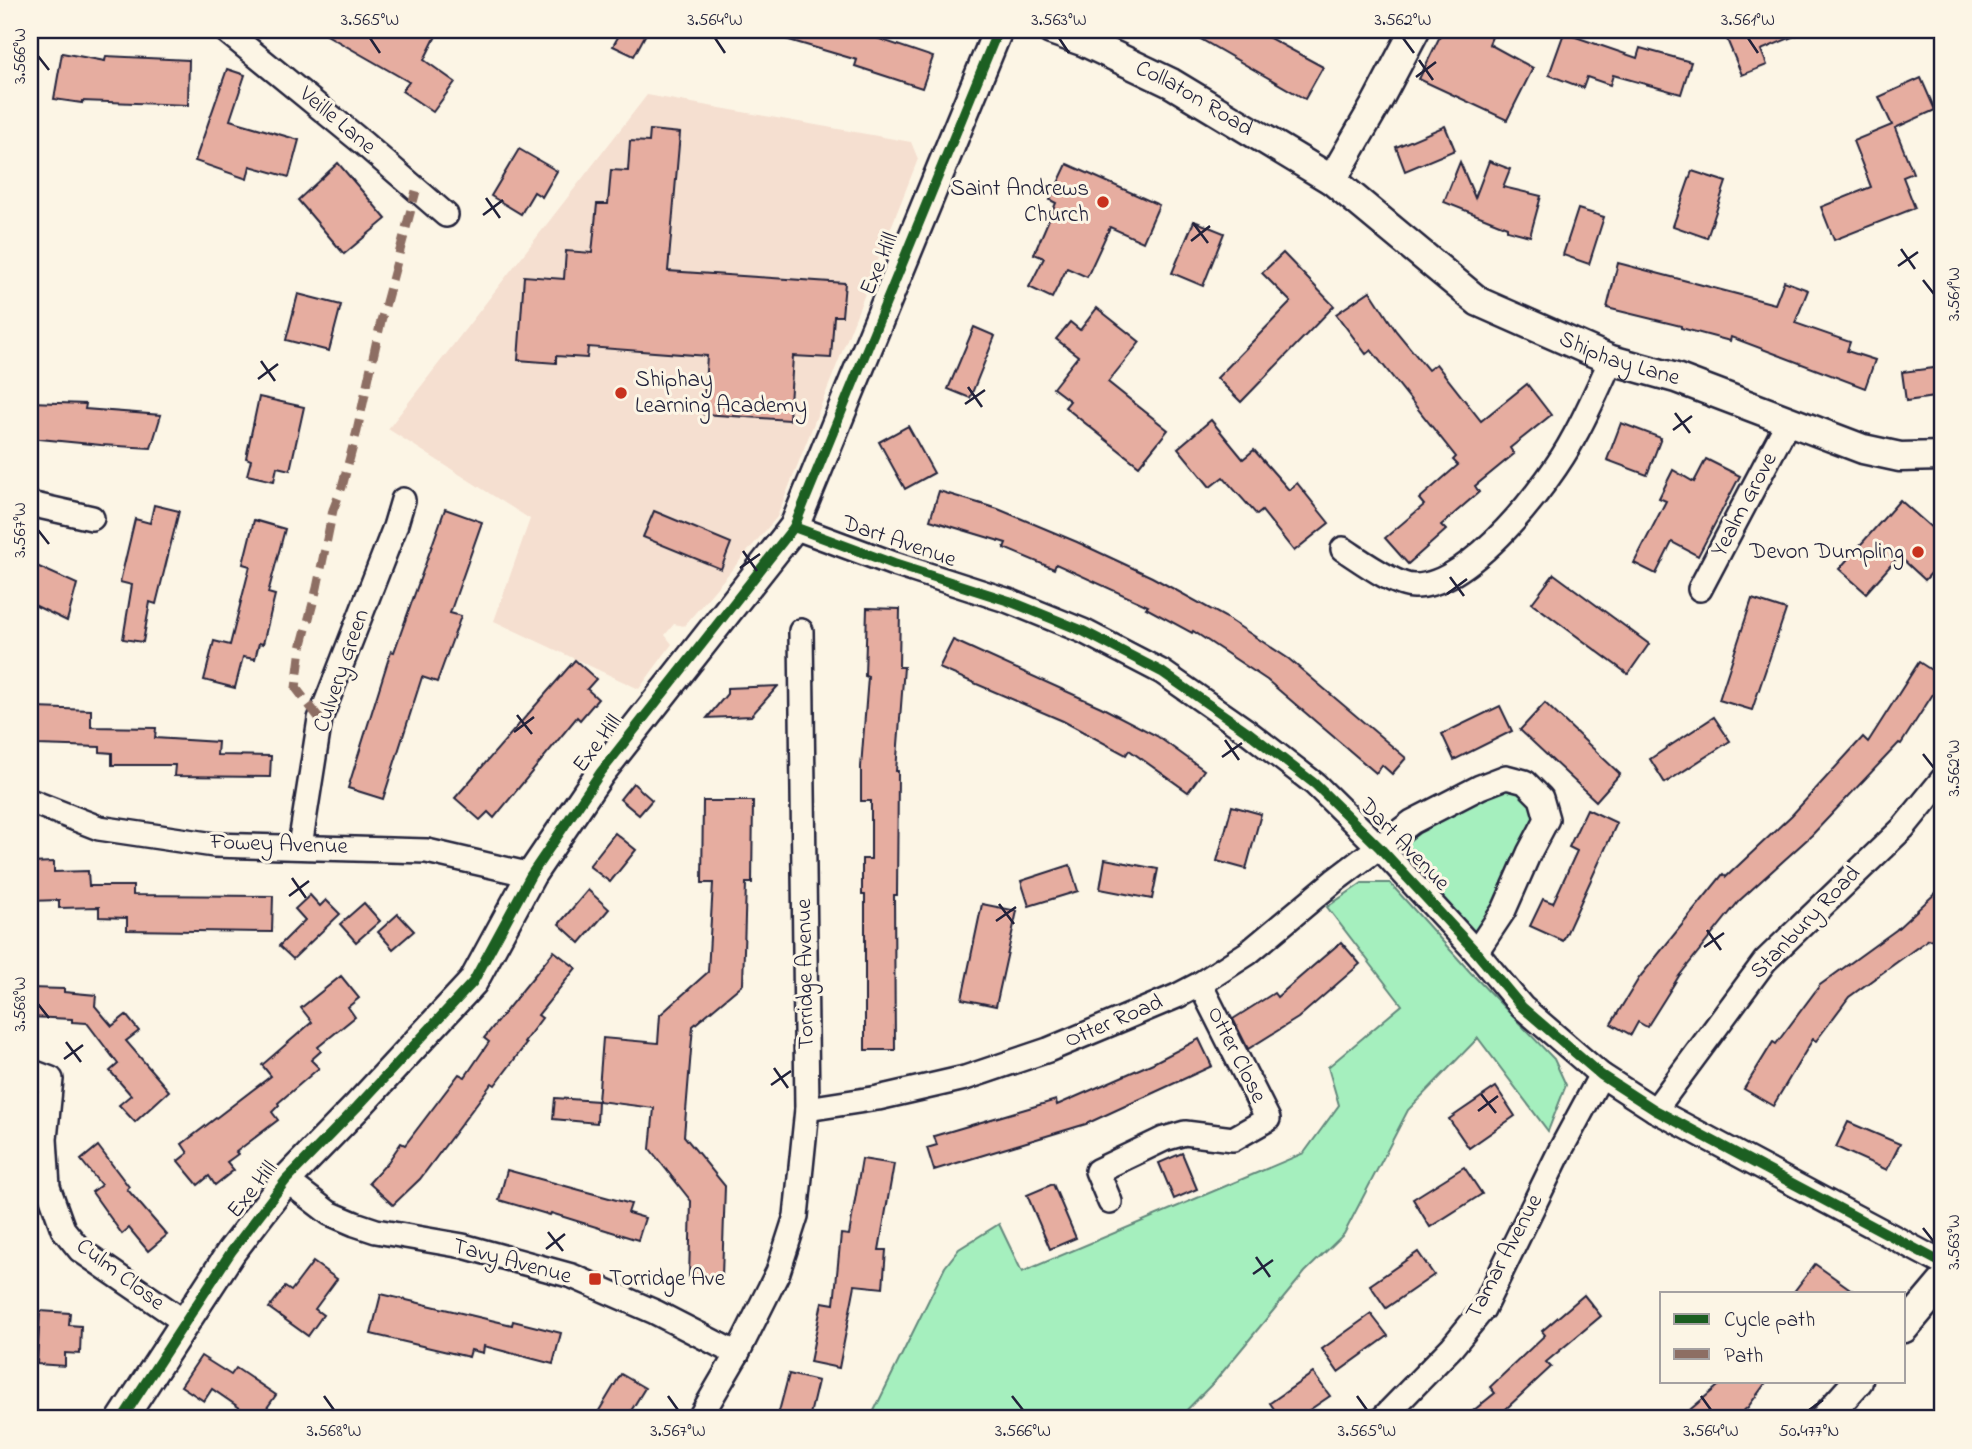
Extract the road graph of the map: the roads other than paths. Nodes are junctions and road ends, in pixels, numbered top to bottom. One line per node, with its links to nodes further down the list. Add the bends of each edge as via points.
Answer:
1 (225, 30): 6 (street, Veille Lane)
2 (998, 30): 13 (street, Exe Hill)
3 (1051, 30): 5 (street, Collaton Road, via 1171,83)
4 (1415, 30): 5 (street)
5 (1332, 180): 7 (street, Shiphay Lane, via 1479,302)
6 (446, 215)
7 (1611, 360): 8 (street, Shiphay Lane, via 1675,378); 14 (street, via 1573,439 1532,500 1483,552 1446,580 1413,587 1385,576)
8 (1789, 421): 9 (street, Shiphay Lane, via 1863,449 1900,457); 15 (street, Yealm Grove)
9 (1942, 456)
10 (403, 500): 19 (street, Culvery Green, via 320,719)
11 (30, 504): 12 (street)
12 (92, 518)
13 (794, 527): 20 (street, Dart Avenue, via 1009,601 1083,631 1161,672 1315,785); 21 (street, Exe Hill, via 601,772)
14 (1343, 549)
15 (1700, 589)
16 (801, 631): 26 (street, Torridge Avenue)
17 (1942, 780): 27 (street, Stanbury Road, via 1903,828 1765,961)
18 (30, 801): 19 (street, Fowey Avenue, via 99,828 214,845)
19 (300, 846): 21 (street, Fowey Avenue, via 427,850)
20 (1380, 848): 22 (street, Dart Avenue); 22 (street, Otter Road, via 1412,822 1506,777 1525,782 1541,798 1547,819 1504,911); 23 (street, Otter Road, via 1248,953)
21 (531, 876): 28 (street, Exe Hill, via 473,982)
22 (1476, 952): 25 (street, Dart Avenue, via 1522,1007)
23 (1200, 984): 26 (street, Otter Road, via 1048,1050 965,1078); 29 (street, Otter Close, via 1268,1119 1233,1139 1185,1133 1164,1139 1097,1171)
24 (30, 1071): 32 (street, Culm Close, via 51,1079 45,1139 48,1187 63,1230 80,1250)
25 (1601, 1075): 27 (street, Dart Avenue); 38 (street, Tamar Avenue, via 1483,1309)
26 (807, 1109): 34 (street, Torridge Avenue, via 796,1216 778,1272)
27 (1655, 1110): 30 (street, Dart Avenue)
28 (286, 1180): 32 (street, Exe Hill, via 231,1252); 34 (street, Tavy Avenue, via 329,1213 355,1224 463,1246 572,1276)
29 (1110, 1202)
30 (1942, 1262)
31 (1942, 1283): 33 (street)
32 (186, 1323): 36 (street, Exe Hill)
33 (1906, 1326)
34 (737, 1354): 37 (street, Torridge Avenue)
35 (1857, 1382): 39 (street)
36 (122, 1419)
37 (699, 1419)
38 (1382, 1419)
39 (1824, 1419)

